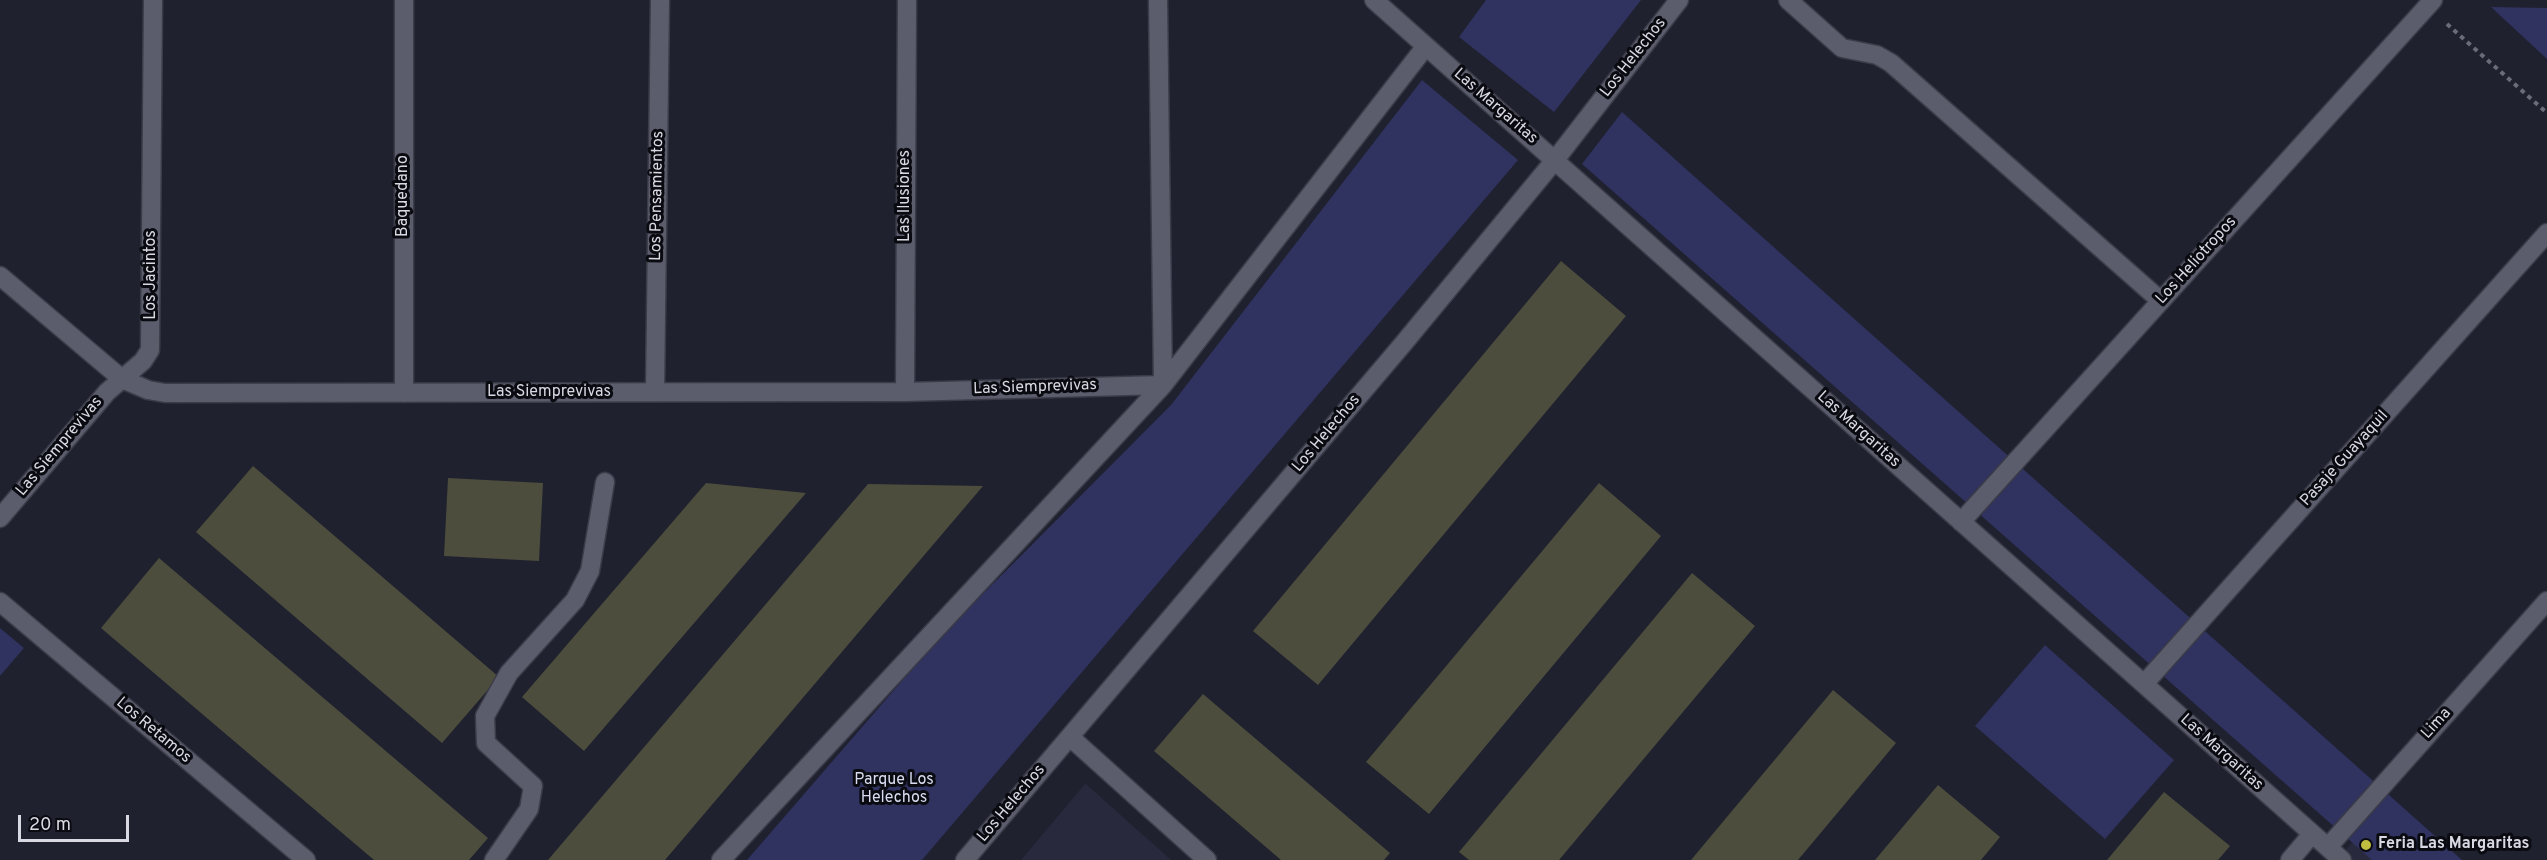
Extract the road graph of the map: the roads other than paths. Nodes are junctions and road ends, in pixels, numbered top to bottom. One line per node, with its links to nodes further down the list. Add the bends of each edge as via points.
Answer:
1 (153, 0): 15 (street, Los Jacintos, via 152,336 143,361)
2 (404, 0): 19 (street, Baquedano)
3 (660, 0): 17 (street, Los Pensamientos)
4 (907, 0): 18 (street, Las Ilusiones)
5 (1158, 0): 16 (street)
6 (1374, 0): 10 (street, Las Margaritas)
7 (1679, 0): 11 (street, Los Helechos)
8 (1788, 0): 14 (street, via 1842,48 1877,55 1891,63)
9 (2433, 0): 14 (street, Los Heliotropos)
10 (1426, 46): 11 (street, Las Margaritas); 16 (street)
11 (1555, 160): 22 (street, Las Margaritas); 26 (street, Los Helechos)
12 (2547, 233): 25 (street, Pasaje Guayaquil)
13 (0, 276): 15 (street)
14 (2161, 301): 22 (street, Los Heliotropos)
15 (122, 379): 19 (street, Las Siemprevivas, via 165,393); 21 (street, Las Siemprevivas)
16 (1163, 385): 18 (street, Las Siemprevivas); 31 (street)
17 (655, 392): 18 (street, Las Siemprevivas); 19 (street, Las Siemprevivas)
18 (905, 392)
19 (404, 393)
20 (605, 482): 30 (street, via 590,571 575,600 509,673 485,716 486,743 533,786 529,809)
21 (0, 518)
22 (1961, 522): 25 (street, Las Margaritas)
23 (2547, 601): 28 (street, Lima)
24 (0, 602): 29 (street, Los Retamos)
25 (2144, 684): 27 (street, Las Margaritas)
26 (1070, 737): 32 (street, Los Helechos); 33 (street)
27 (2312, 834): 28 (street, Las Margaritas); 34 (street)
28 (2328, 848): 35 (street, Las Margaritas)
29 (306, 860)
30 (494, 860)
31 (721, 860)
32 (965, 860)
33 (1207, 860)
34 (2290, 860)
35 (2342, 860)

